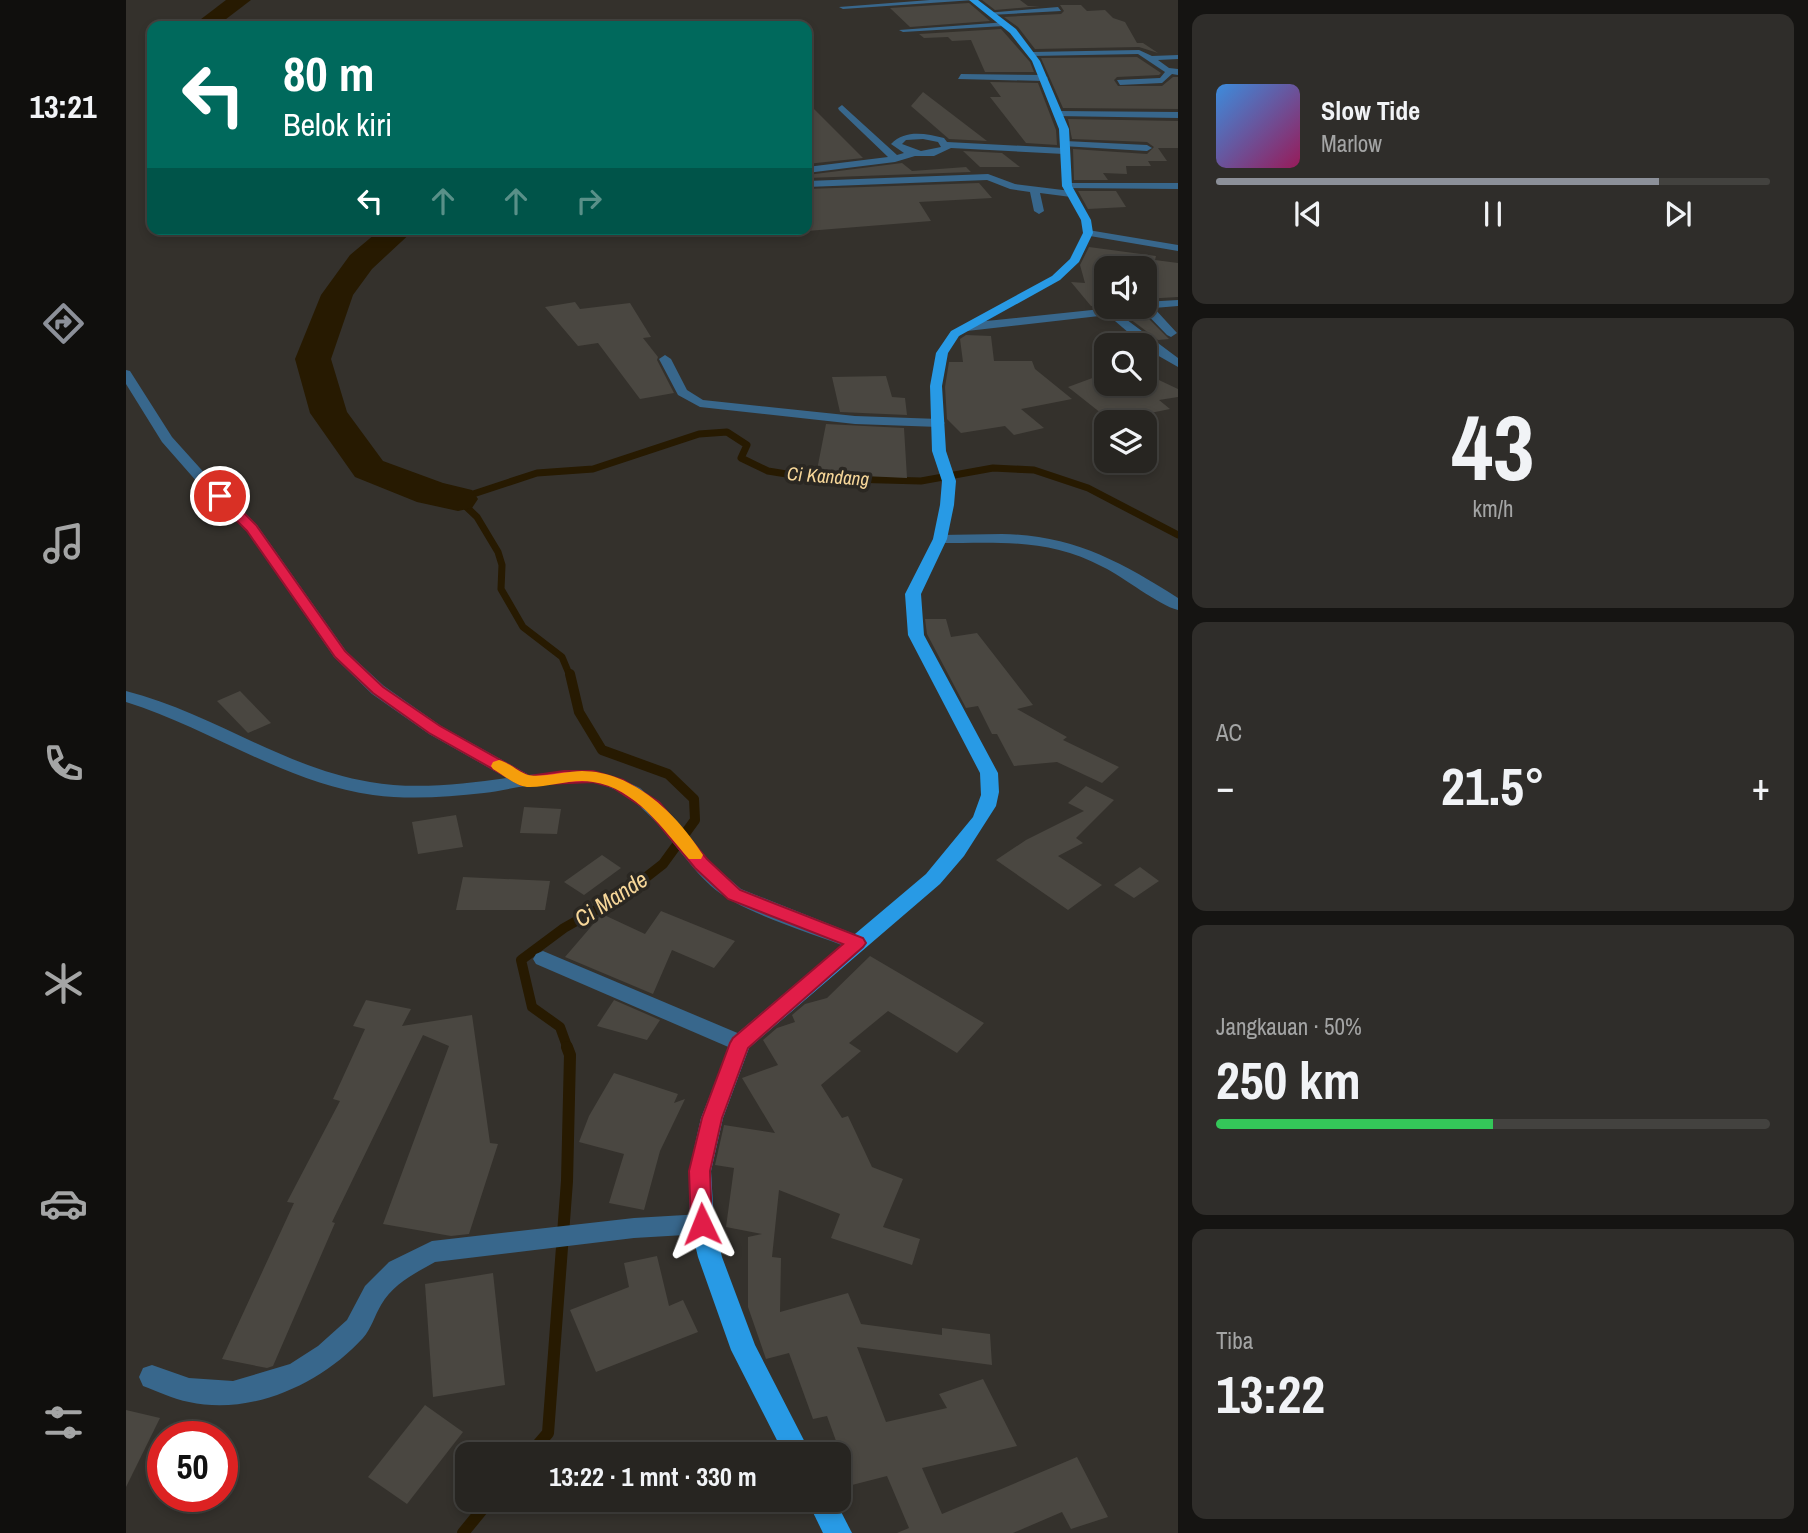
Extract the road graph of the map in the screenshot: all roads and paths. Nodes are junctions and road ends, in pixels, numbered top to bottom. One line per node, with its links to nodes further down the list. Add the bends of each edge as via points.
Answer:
1 (971, 0): 2 (street); 4 (main road)
2 (843, 7)
3 (1058, 9): 4 (street)
4 (990, 13): 5 (main road)
5 (1008, 27): 6 (street); 7 (street); 9 (main road)
6 (903, 30)
7 (944, 35)
8 (1138, 42): 9 (street)
9 (1030, 50): 11 (street, via 1129,51); 14 (main road)
10 (1178, 57): 11 (street)
11 (1152, 58): 12 (street)
12 (1173, 72): 15 (street, via 1161,80)
13 (961, 77): 14 (street)
14 (1044, 78): 17 (main road)
15 (1120, 82)
16 (842, 108): 19 (street)
17 (1058, 114): 18 (street); 22 (main road)
18 (1178, 115)
19 (872, 138): 20 (street); 25 (street)
20 (899, 140): 21 (street, via 923,136); 24 (street, via 897,147)
21 (947, 145): 22 (street); 24 (street, via 940,152)
22 (1064, 148): 23 (street); 30 (main road)
23 (1146, 148)
24 (915, 153): 25 (street)
25 (895, 159): 26 (street)
26 (812, 169)
27 (812, 184): 29 (street, via 988,177)
28 (1178, 186): 30 (street)
29 (1034, 189): 30 (street); 31 (street)
30 (1069, 190): 32 (main road)
31 (1039, 211)
32 (1088, 233): 33 (street); 39 (main road, via 1075,260 1056,278)
33 (1178, 248)
34 (1178, 303): 35 (street)
35 (1157, 305)
36 (1094, 314): 39 (street)
37 (1119, 319): 42 (street)
38 (1156, 319): 40 (street)
39 (967, 327): 44 (main road, via 950,339 942,353 936,386)
40 (1171, 333)
41 (665, 359): 44 (street, via 682,393 701,403 855,420)
42 (1178, 363)
43 (126, 374): 48 (street, via 167,439 252,528 340,654 378,690 435,730)
44 (939, 423): 45 (main road, via 941,457 949,481)
45 (940, 539): 46 (street, via 1063,545); 49 (main road, via 913,594 916,635 989,773 990,796 957,852 933,879)
46 (1178, 605)
47 (126, 696): 48 (street, via 331,779 368,788 428,792)
48 (527, 781): 49 (street, via 593,776 617,783 653,806 734,894)
49 (857, 943): 51 (main road)
50 (543, 960): 51 (street)
51 (740, 1043): 52 (main road, via 712,1118 700,1171)
52 (702, 1224): 53 (street, via 432,1252 398,1270 374,1294 356,1328 298,1374 233,1393 189,1390); 54 (main road, via 744,1350)
53 (152, 1377)
54 (792, 1442)
55 (827, 1512): 56 (main road)
56 (838, 1533)

